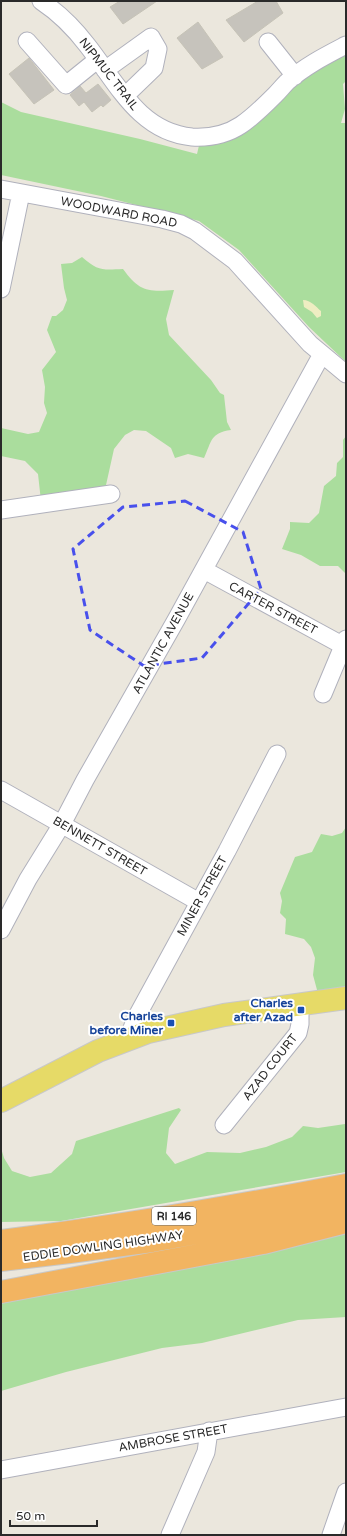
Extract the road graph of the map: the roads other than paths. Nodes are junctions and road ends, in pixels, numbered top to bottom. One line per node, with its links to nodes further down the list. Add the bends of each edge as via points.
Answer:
1 (41, 1): 5 (street, NIPMUC TRAIL, via 65,20)
2 (27, 42): 5 (street, via 66,85)
3 (268, 42): 6 (street)
4 (346, 45): 6 (street, NIPMUC TRAIL, via 307,65)
5 (101, 65): 7 (street, NIPMUC TRAIL); 7 (street, via 150,37 158,49 154,68)
6 (295, 76): 7 (street, NIPMUC TRAIL, via 242,125 220,135 201,138 164,130 141,114)
7 (125, 96)
8 (1, 189): 9 (street, WOODWARD ROAD)
9 (21, 192): 10 (street); 11 (street, WOODWARD ROAD, via 162,219 195,231 235,261 287,320)
10 (1, 289)
11 (322, 354): 12 (street, WOODWARD ROAD); 15 (street, ATLANTIC AVENUE)
12 (346, 374)
13 (111, 494): 14 (street)
14 (1, 510)
15 (204, 570): 16 (street, CARTER STREET); 20 (street, ATLANTIC AVENUE)
16 (344, 642): 17 (street)
17 (324, 694)
18 (277, 754): 21 (street, MINER STREET)
19 (1, 790): 20 (street, BENNETT STREET)
20 (62, 824): 21 (street, BENNETT STREET); 22 (street, ATLANTIC AVENUE)
21 (199, 902): 25 (street, MINER STREET, via 137,1016)
22 (1, 930)
23 (346, 998): 24 (main road)
24 (300, 1003): 25 (main road, via 224,1015); 27 (street, AZAD COURT, via 298,1033)
25 (128, 1038): 26 (main road)
26 (1, 1101)
27 (224, 1125)
28 (346, 1186): 31 (highway, EDDIE DOWLING HIGHWAY / RI 146, via 151,1220)
29 (346, 1206): 32 (highway, EDDIE DOWLING HIGHWAY / RI 146, via 152,1241)
30 (346, 1222): 33 (highway, via 263,1242)
31 (1, 1241)
32 (1, 1260)
33 (1, 1292)
34 (346, 1407): 35 (street, AMBROSE STREET)
35 (209, 1431): 36 (street, AMBROSE STREET); 38 (street, via 206,1452)
36 (1, 1470)
37 (346, 1492): 39 (street)
38 (170, 1535)
39 (331, 1535)

